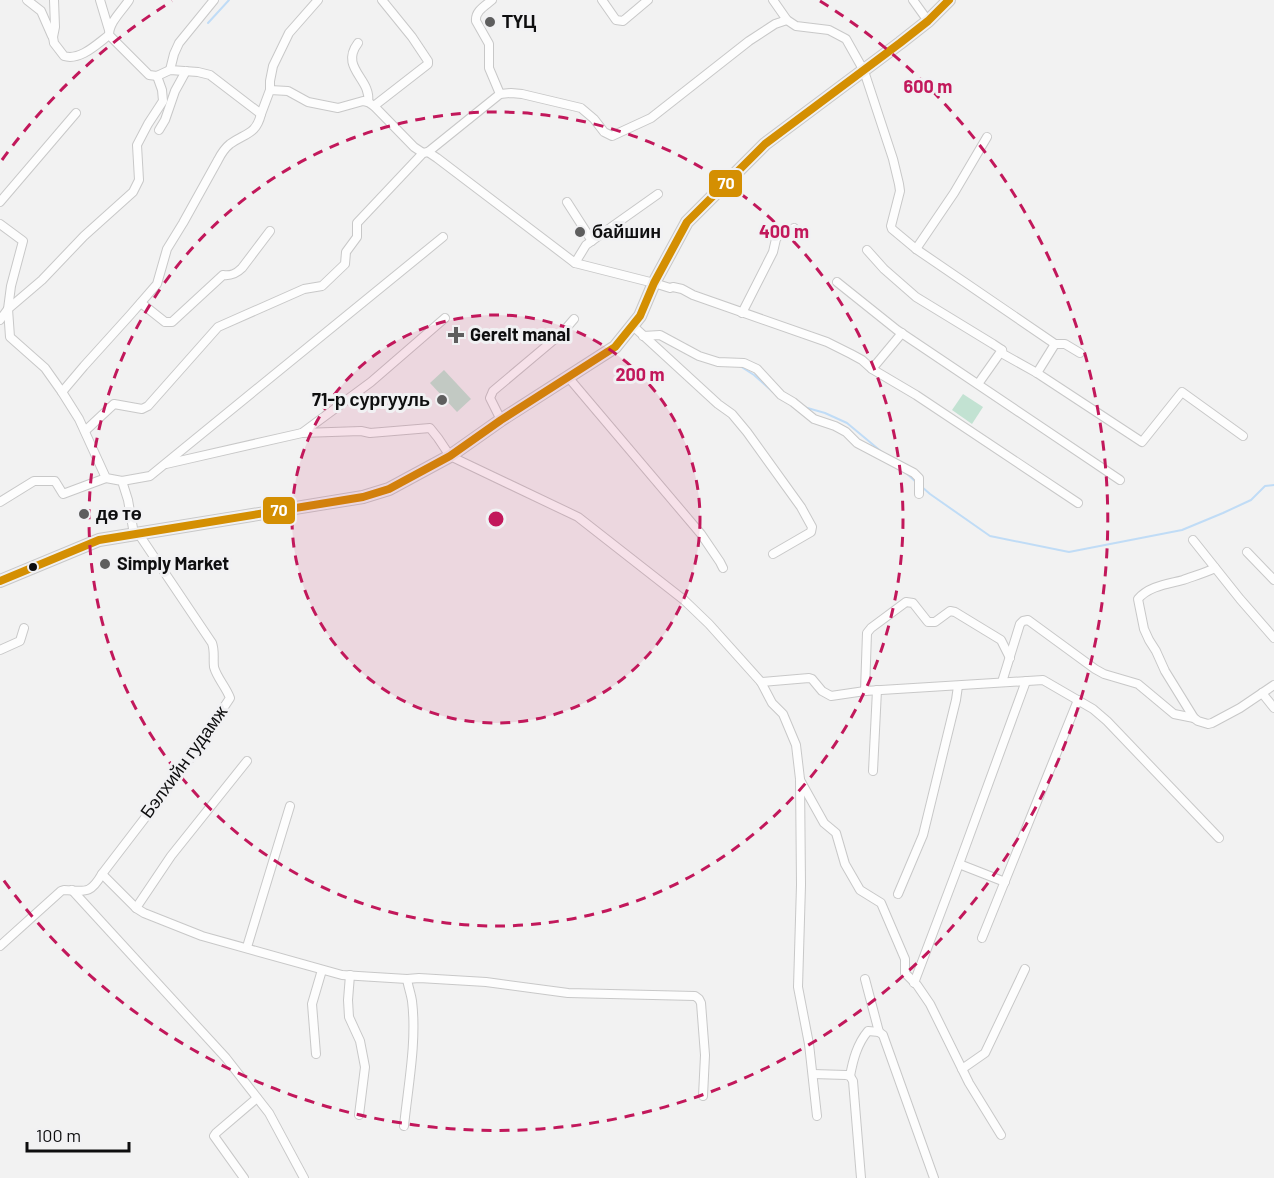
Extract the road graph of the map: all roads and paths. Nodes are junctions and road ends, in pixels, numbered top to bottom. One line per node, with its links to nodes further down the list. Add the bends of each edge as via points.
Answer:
1 (27, 0): 17 (street, via 41,11)
2 (54, 0): 17 (street)
3 (100, 0): 16 (street)
4 (129, 0): 16 (street)
5 (214, 0): 19 (street, via 179,43)
6 (318, 0): 23 (street, via 289,33 273,66)
7 (382, 0): 25 (street, via 412,36 428,64)
8 (492, 0): 24 (street, via 477,13 476,21 489,44 489,68)
9 (602, 0): 10 (street, via 616,20 623,21)
10 (648, 0)
11 (773, 0): 14 (street)
12 (913, 0): 15 (street)
13 (949, 0): 15 (main road)
14 (787, 20): 21 (street, via 840,35); 24 (street, via 749,41 651,118 612,136 581,108 522,94)
15 (928, 21): 21 (main road)
16 (109, 32): 17 (street, via 72,58 62,54); 22 (street, via 149,75)
17 (53, 37)
18 (358, 44): 25 (street, via 351,54 352,61)
19 (170, 70): 20 (street); 22 (street)
20 (186, 71): 27 (street, via 210,75); 28 (street)
21 (864, 71): 39 (street, via 899,184 891,226); 43 (main road, via 765,144 687,222)
22 (157, 76): 45 (street, via 163,101 138,146 139,180 134,192)
23 (270, 90): 25 (street, via 288,91 308,102 338,108 363,101); 27 (street)
24 (500, 94): 30 (street)
25 (371, 104): 30 (street, via 414,147)
26 (76, 113): 32 (street)
27 (261, 114): 44 (street, via 259,124 249,134 224,150 167,249 157,284)
28 (159, 130)
29 (987, 136): 39 (street)
30 (426, 153): 41 (street); 62 (street, via 357,223 357,237 346,252 345,264 322,286 304,289 218,327 148,406 142,409 114,404)
31 (658, 195): 38 (street)
32 (0, 202)
33 (567, 202): 38 (street)
34 (0, 224): 45 (street, via 23,241)
35 (794, 228): 46 (street, via 776,239)
36 (270, 231): 44 (street, via 242,268 229,276 223,275 172,322 165,322)
37 (443, 237): 66 (street)
38 (592, 241): 41 (street)
39 (916, 249): 53 (street)
40 (867, 250): 54 (street, via 916,297)
41 (575, 263): 43 (street)
42 (837, 282): 51 (street)
43 (654, 283): 46 (street, via 682,289); 50 (main road)
44 (141, 303): 60 (street)
45 (8, 309): 49 (street); 60 (street, via 10,337 45,368)
46 (742, 313): 56 (street, via 827,342)
47 (445, 318): 63 (street, via 371,382)
48 (574, 319): 61 (street, via 493,391 490,398)
49 (0, 320)
50 (633, 326): 52 (street); 58 (main road, via 615,347)
51 (902, 333): 56 (street); 59 (street)
52 (643, 336): 70 (street, via 660,335 699,356 718,362 744,363 757,369 781,395 814,419 835,426 857,443 908,469 919,478); 76 (street, via 732,414 801,507 811,532)
53 (1055, 344): 55 (street, via 1065,344); 57 (street)
54 (1002, 350): 57 (street, via 1002,354); 59 (street)
55 (1080, 353)
56 (872, 369): 72 (street)
57 (1037, 373): 64 (street, via 1142,442 1182,392)
58 (568, 377): 61 (main road); 77 (street, via 701,534)
59 (978, 384): 68 (street)
60 (62, 392): 62 (street)
61 (501, 420): 65 (main road)
62 (84, 431): 67 (street)
63 (302, 433): 65 (street, via 430,428); 66 (street)
64 (1243, 436)
65 (450, 456): 73 (main road, via 389,489 363,497); 86 (street, via 578,517 684,600)
66 (164, 464): 69 (street, via 150,476)
67 (106, 478): 69 (street); 71 (street, via 63,494 55,481 34,481)
68 (1120, 480)
69 (122, 481): 73 (street)
70 (919, 491)
71 (0, 502)
72 (1078, 503)
73 (136, 533): 80 (main road, via 99,540); 102 (street, Бэлхийн гудамж, via 212,643 214,669 230,698 187,763)
74 (1193, 540): 78 (street)
75 (1247, 552): 79 (street)
76 (773, 554)
77 (723, 568)
78 (1215, 568): 82 (street); 95 (street, via 1164,584 1138,599 1149,640)
79 (1274, 580)
80 (0, 581)
81 (24, 628): 83 (street, via 20,641)
82 (1274, 638)
83 (0, 650)
84 (1010, 658): 87 (street); 91 (street, via 1001,640 956,612 928,622 913,603 906,602 867,633); 95 (street, via 1020,624 1028,620 1095,669 1137,684 1174,714)
85 (1026, 681): 87 (street); 93 (street, via 1043,680); 101 (street)
86 (761, 682): 91 (street, via 809,678 831,696); 98 (street, via 783,714 796,745)
87 (1002, 682): 88 (street)
88 (958, 686): 90 (street); 105 (street, via 922,835)
89 (1274, 686): 92 (street)
90 (877, 690): 91 (street); 97 (street)
91 (865, 691)
92 (1263, 693): 94 (street); 95 (street, via 1212,723)
93 (1078, 700): 100 (street, via 1107,721); 103 (street)
94 (1274, 708)
95 (1194, 718)
96 (247, 761): 106 (street, via 171,856)
97 (873, 771)
98 (800, 779): 115 (street, via 824,823 836,833 845,864 860,890 881,903 905,959 906,973); 119 (street, via 798,987)
99 (290, 807): 109 (street)
100 (1219, 838)
101 (959, 864): 103 (street); 115 (street)
102 (102, 874): 104 (street, Бэлхийн гудамж, via 90,890); 106 (street)
103 (1005, 882): 107 (street)
104 (72, 890): 108 (street, Бэлхийн гудамж, via 61,891); 122 (street, via 226,1058)
105 (898, 894)
106 (136, 908): 109 (street, via 202,936)
107 (982, 938)
108 (0, 946)
109 (247, 947): 111 (street)
110 (1024, 969): 118 (street, via 985,1053)
111 (322, 970): 112 (street); 117 (street, via 312,1004)
112 (350, 975): 113 (street); 123 (street, via 349,1017 360,1041 365,1067)
113 (407, 979): 121 (street, via 486,982 568,993 694,996 701,1003 703,1024); 125 (street, via 413,1019)
114 (865, 979): 116 (street)
115 (914, 983): 118 (street, via 930,1004)
116 (879, 1032): 120 (street, via 868,1031 862,1039); 130 (street)
117 (316, 1054)
118 (962, 1069): 126 (street)
119 (813, 1074): 120 (street); 124 (street)
120 (850, 1076): 129 (street)
121 (703, 1096)
122 (257, 1098): 127 (street, via 214,1136); 128 (street)
123 (359, 1115)
124 (817, 1116)
125 (404, 1126)
126 (1001, 1135)
127 (244, 1178)
128 (304, 1178)
129 (861, 1178)
130 (934, 1178)

